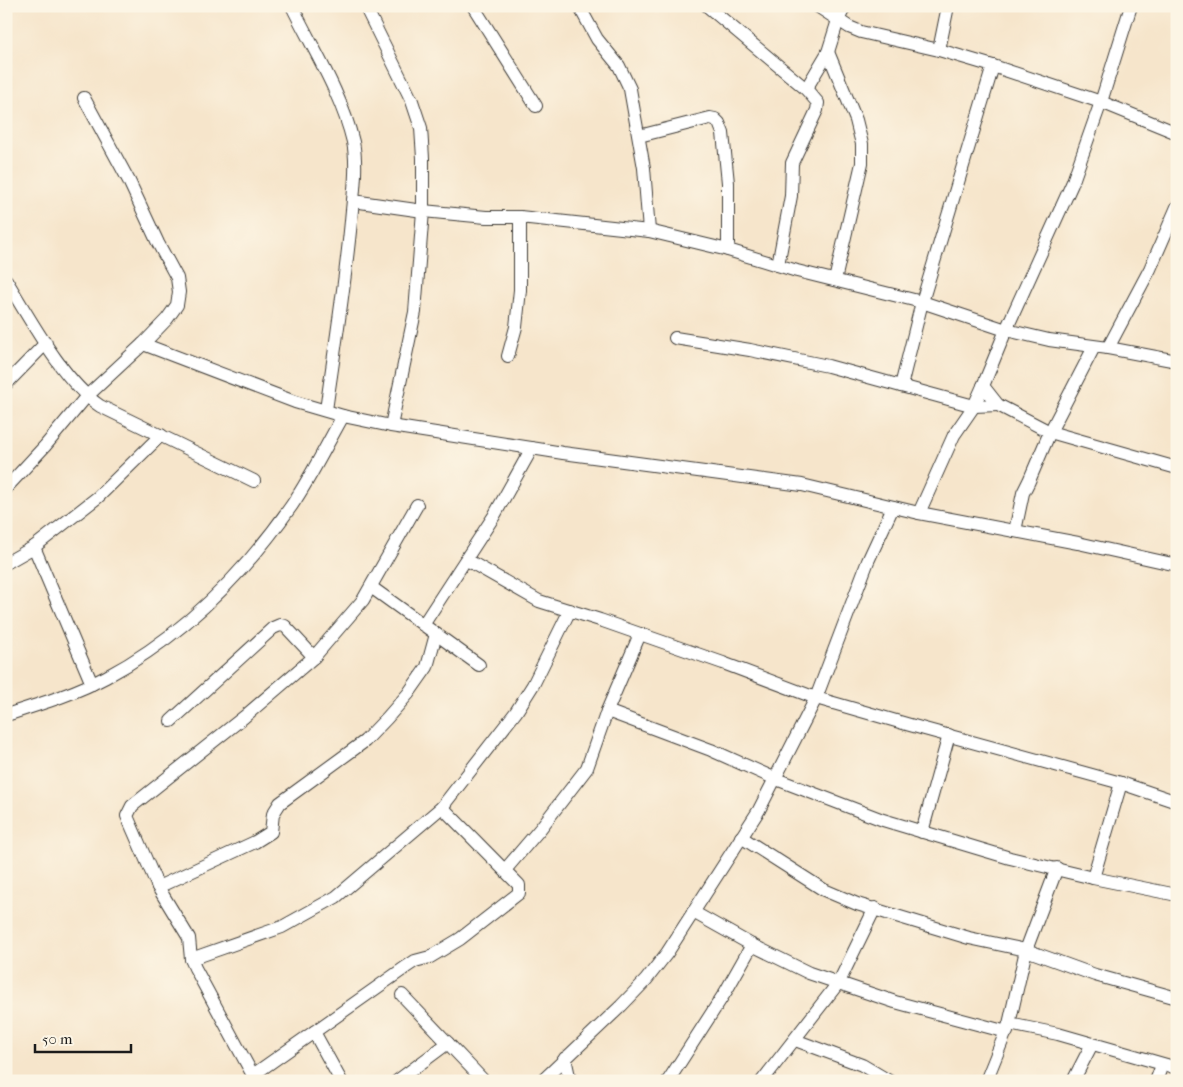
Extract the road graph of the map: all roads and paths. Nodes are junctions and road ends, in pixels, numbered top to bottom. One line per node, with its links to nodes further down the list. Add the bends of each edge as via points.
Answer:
1 (292, 6): 20 (street, via 347,122 353,143)
2 (365, 6): 22 (street, via 412,101 421,128)
3 (473, 6): 17 (street)
4 (579, 6): 19 (street, via 597,39 625,76)
5 (707, 6): 14 (street)
6 (817, 6): 10 (street)
7 (845, 6): 10 (street)
8 (948, 6): 11 (street)
9 (1131, 6): 16 (street)
10 (838, 20): 11 (street, via 861,32); 12 (street)
11 (939, 50): 13 (street)
12 (828, 52): 14 (street); 28 (street, via 856,120 862,144 862,163)
13 (993, 66): 16 (street); 29 (street)
14 (806, 89): 26 (street, via 818,106 792,162 792,196)
15 (84, 98): 33 (street, via 177,278 177,305)
16 (1101, 102): 18 (street); 30 (street, via 1072,184)
17 (536, 106)
18 (1177, 133)
19 (639, 136): 24 (street); 25 (street, via 710,118 719,123 728,183)
20 (353, 201): 22 (street); 44 (street)
21 (1177, 207): 35 (street, via 1150,269)
22 (423, 211): 23 (street, via 486,217); 46 (street, via 415,312)
23 (520, 216): 24 (street); 36 (street, via 520,290 516,327)
24 (649, 231): 25 (street)
25 (728, 250): 26 (street)
26 (778, 265): 28 (street)
27 (6, 280): 32 (street)
28 (836, 280): 29 (street)
29 (922, 302): 30 (street); 39 (street)
30 (1006, 330): 34 (street); 40 (street)
31 (675, 338): 39 (street, via 828,366)
32 (46, 342): 38 (street); 41 (street)
33 (143, 344): 41 (street); 44 (street, via 295,402)
34 (1094, 347): 35 (street); 47 (street)
35 (1108, 348): 37 (street)
36 (508, 356)
37 (1177, 361)
38 (6, 384)
39 (901, 386): 43 (street)
40 (983, 386): 42 (street); 43 (street)
41 (86, 397): 48 (street); 52 (street)
42 (998, 404): 43 (street); 47 (street)
43 (974, 406): 55 (street, via 954,435)
44 (326, 410): 45 (street)
45 (344, 416): 46 (street); 68 (street, via 292,505 216,596 181,628)
46 (391, 426): 49 (street)
47 (1050, 432): 50 (street); 56 (street, via 1023,493)
48 (161, 435): 51 (street); 57 (street, via 98,497)
49 (532, 448): 54 (street, via 802,485); 58 (street)
50 (1177, 468)
51 (254, 481)
52 (6, 488)
53 (417, 505): 61 (street)
54 (893, 507): 55 (street); 69 (street, via 868,561)
55 (919, 513): 56 (street)
56 (1015, 531): 60 (street)
57 (34, 546): 59 (street); 68 (street)
58 (467, 560): 62 (street, via 539,601); 63 (street)
59 (6, 563)
60 (1177, 565)
61 (371, 587): 63 (street); 66 (street)
62 (570, 610): 65 (street); 77 (street, via 516,712)
63 (423, 625): 64 (street)
64 (436, 634): 67 (street); 83 (street, via 427,667 408,694 365,741 280,803 273,814 271,832)
65 (640, 634): 69 (street); 70 (street)
66 (314, 656): 72 (street, via 284,626 273,628); 83 (street, via 128,811 127,816)
67 (479, 665)
68 (92, 684): 71 (street)
69 (816, 698): 73 (street); 74 (street)
70 (608, 711): 74 (street); 81 (street, via 587,768)
71 (6, 715)
72 (171, 721)
73 (949, 735): 75 (street); 78 (street)
74 (776, 779): 78 (street); 79 (street)
75 (1121, 783): 76 (street); 82 (street)
76 (1177, 802)
77 (442, 807): 81 (street); 89 (street, via 336,897 282,927)
78 (922, 832): 80 (street)
79 (741, 837): 85 (street, via 824,890); 86 (street)
80 (1057, 868): 82 (street); 88 (street)
81 (505, 870): 94 (street, via 519,885 516,896 460,939 430,957 415,961)
82 (1093, 878): 84 (street)
83 (158, 887): 89 (street, via 189,938)
84 (1177, 895)
85 (876, 908): 88 (street, via 969,938); 90 (street)
86 (693, 912): 87 (street); 98 (street, via 646,980)
87 (752, 945): 90 (street, via 809,973); 107 (street)
88 (1026, 950): 92 (street, via 1095,975); 93 (street)
89 (191, 959): 101 (street)
90 (839, 982): 93 (street, via 895,1002); 95 (street)
91 (402, 995): 96 (street)
92 (1177, 997)
93 (1008, 1028): 97 (street, via 1058,1034); 110 (street)
94 (314, 1032): 101 (street); 102 (street)
95 (795, 1040): 108 (street); 109 (street, via 862,1065)
96 (448, 1043): 103 (street); 104 (street)
97 (1092, 1044): 99 (street); 111 (street)
98 (565, 1058): 105 (street); 106 (street)
99 (1162, 1065): 100 (street); 112 (street)
100 (1177, 1068)
101 (254, 1078)
102 (341, 1081)
103 (397, 1081)
104 (484, 1081)
105 (542, 1081)
106 (570, 1081)
107 (668, 1081)
108 (762, 1081)
109 (889, 1081)
110 (986, 1081)
111 (1073, 1081)
112 (1156, 1081)

